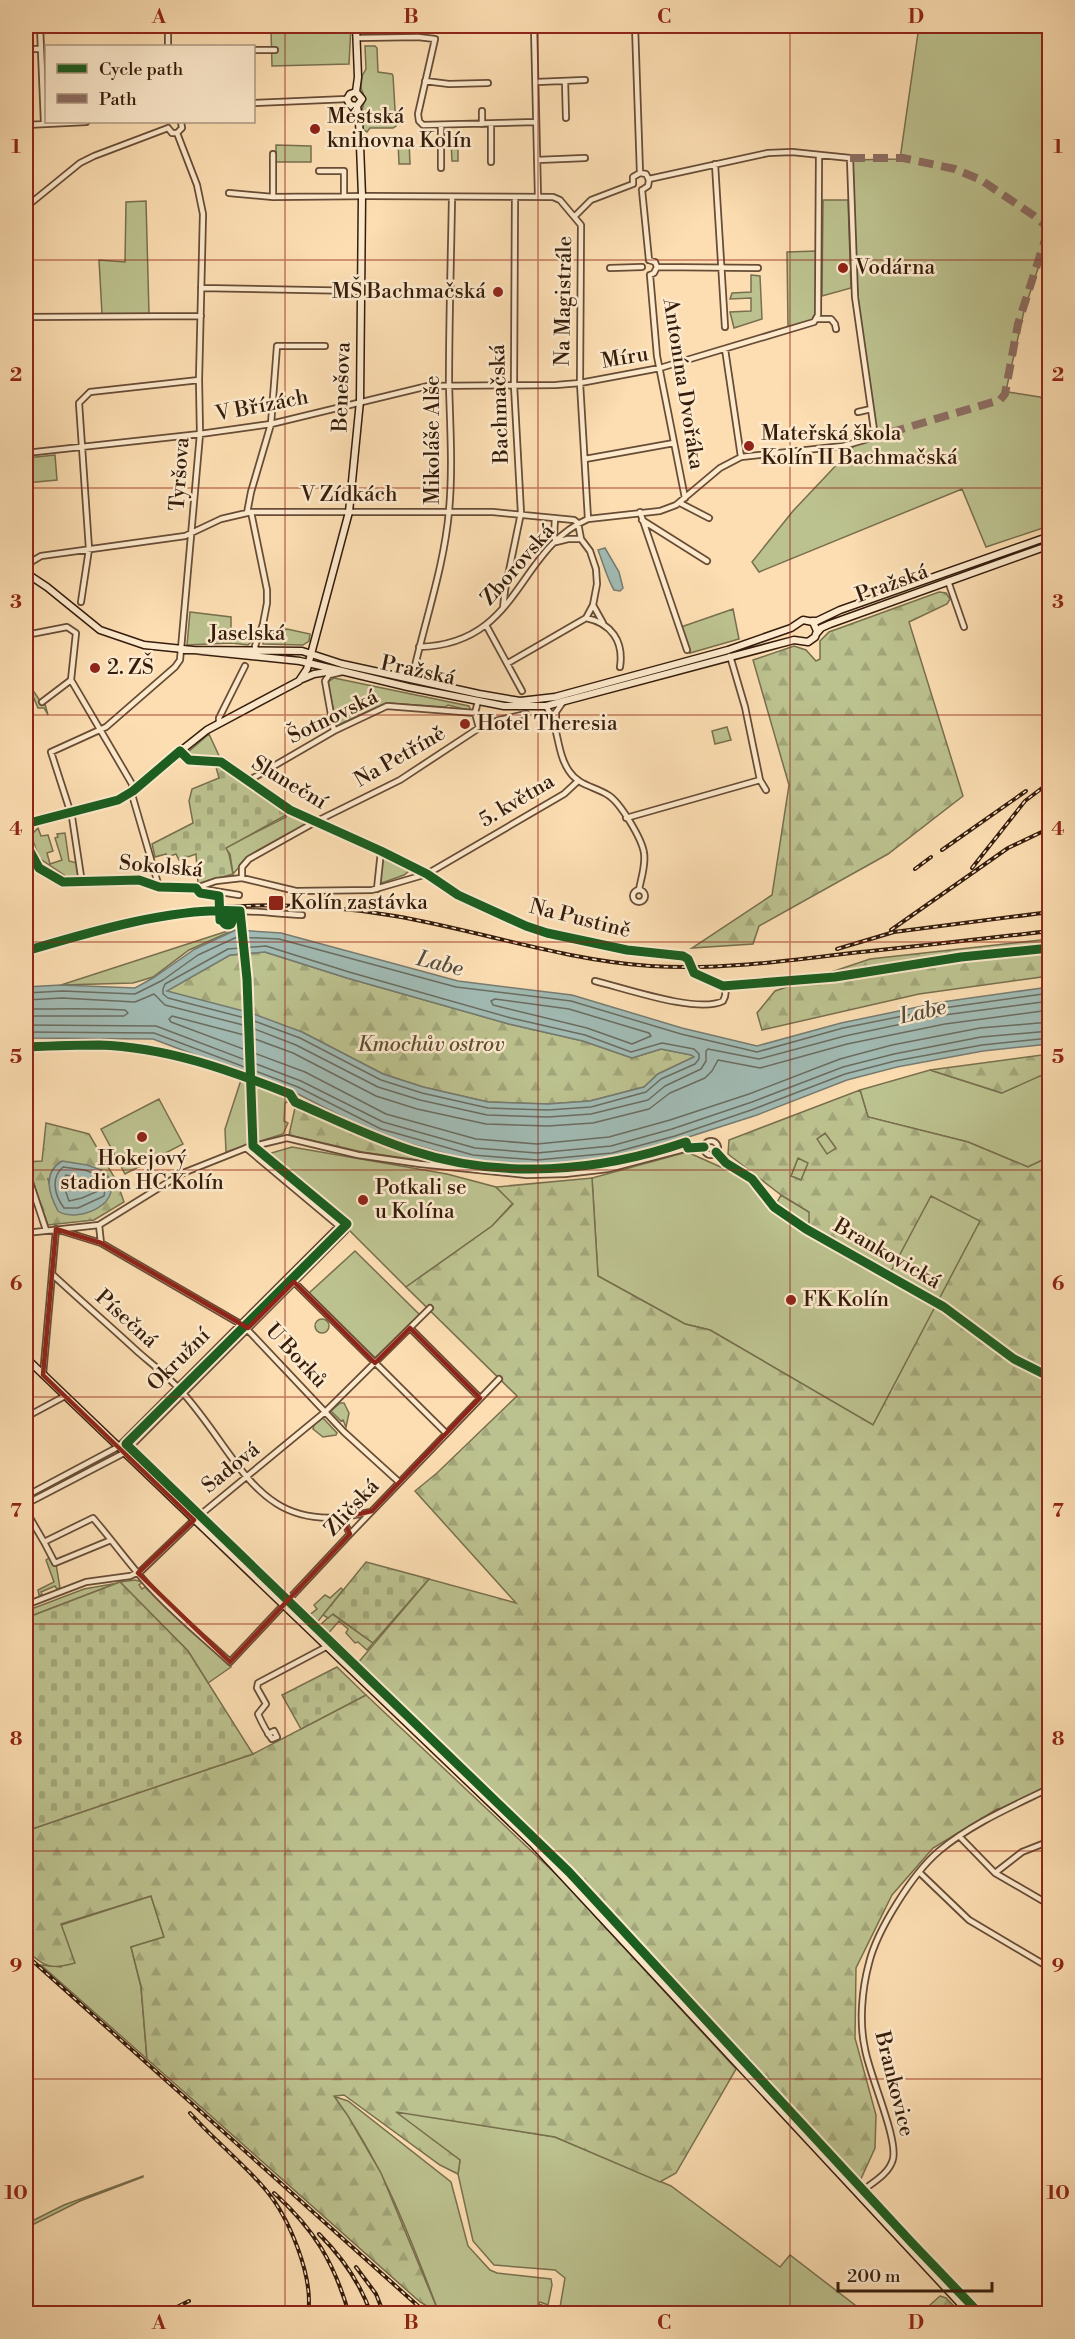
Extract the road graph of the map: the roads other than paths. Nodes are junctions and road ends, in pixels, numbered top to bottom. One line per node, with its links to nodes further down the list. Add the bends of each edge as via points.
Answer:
1 (40, 26): 9 (street)
2 (168, 26): 7 (street)
3 (356, 26): 6 (street, Benešova)
4 (534, 26): 15 (street)
5 (635, 26): 41 (street)
6 (357, 38): 13 (street, via 435,39); 17 (street, Benešova)
7 (168, 45)
8 (26, 49): 9 (street)
9 (41, 49): 24 (street)
10 (255, 50): 11 (street)
11 (275, 50)
12 (585, 80): 14 (street)
13 (425, 81): 16 (street); 30 (street, via 419,122)
14 (565, 81): 15 (street); 22 (street)
15 (537, 82): 23 (street)
16 (488, 83)
17 (356, 92): 18 (street); 20 (street, Benešova, via 362,99)
18 (347, 99): 19 (street); 20 (street, via 350,105)
19 (255, 103)
20 (357, 106): 47 (street, Benešova)
21 (482, 111): 27 (street)
22 (566, 118)
23 (536, 122): 28 (street); 36 (street)
24 (44, 123): 29 (street)
25 (169, 123): 31 (street)
26 (183, 123): 32 (street)
27 (482, 124): 28 (street); 30 (street)
28 (490, 124): 37 (street)
29 (26, 125)
30 (441, 125): 39 (street)
31 (168, 128): 32 (street); 52 (street, via 87,160)
32 (177, 133): 61 (street, Tyršova, via 203,214)
33 (273, 154): 48 (street)
34 (819, 156): 38 (street, via 768,153); 65 (street); 76 (street, Zborovská, via 850,158 855,297)
35 (585, 158): 36 (street)
36 (537, 160): 51 (street)
37 (491, 162)
38 (716, 164): 42 (street); 58 (street)
39 (441, 168)
40 (319, 171): 46 (street, via 344,171)
41 (640, 173): 42 (street); 43 (street, via 633,177)
42 (649, 179): 44 (street, via 648,186)
43 (633, 184): 44 (street); 53 (street, via 591,200)
44 (642, 189): 54 (street)
45 (229, 193): 48 (street, Na Magistrále)
46 (344, 196): 47 (street, Na Magistrále); 48 (street, Na Magistrále)
47 (362, 196): 49 (street, Na Magistrále); 62 (street, Benešova)
48 (273, 197)
49 (452, 197): 50 (street, Na Magistrále); 73 (street, Mikoláše Alše)
50 (515, 197): 51 (street, Na Magistrále); 74 (street, Bachmačská)
51 (538, 198): 53 (street, Na Magistrále, via 557,199)
52 (26, 207)
53 (574, 216): 72 (street, Na Magistrále, via 581,225)
54 (649, 260): 55 (street); 56 (street)
55 (642, 267): 57 (street); 60 (street)
56 (657, 267): 58 (street); 60 (street)
57 (610, 268)
58 (722, 268): 59 (street); 66 (street)
59 (758, 268)
60 (650, 275): 70 (street, Antonína Dvořáka)
61 (201, 288): 62 (street); 63 (street, Tyršova)
62 (361, 291): 75 (street, Benešova)
63 (201, 316): 64 (street); 71 (street, Tyršova)
64 (26, 317)
65 (817, 319): 67 (street, via 831,320); 69 (street, Míru)
66 (726, 327)
67 (836, 329)
68 (325, 346): 78 (street, via 277,346)
69 (725, 349): 70 (street, Míru); 83 (street)
70 (660, 368): 72 (street, Míru); 80 (street, Antonína Dvořáka)
71 (199, 380): 79 (street, Tyršova); 81 (street, via 90,392 79,403)
72 (580, 383): 74 (street, Míru); 84 (street, Na Magistrále)
73 (449, 384): 74 (street, Míru); 75 (street, Míru); 89 (street, Mikoláše Alše)
74 (514, 386): 90 (street, Bachmačská)
75 (360, 401): 78 (street, V Břízách); 88 (street, Benešova)
76 (871, 409): 77 (street); 83 (street, Zborovská, via 874,430 868,439 843,446)
77 (858, 412)
78 (271, 424): 79 (street, V Břízách); 87 (street)
79 (200, 435): 81 (street, V Břízách); 97 (street, Tyršova)
80 (674, 443): 84 (street); 85 (street, Antonína Dvořáka)
81 (82, 447): 82 (street, V Břízách); 102 (street)
82 (26, 453)
83 (741, 457): 85 (street, Zborovská, via 720,468)
84 (585, 459): 94 (street, Na Magistrále)
85 (685, 498): 86 (street, Zborovská)
86 (680, 503): 91 (street, Zborovská); 93 (street)
87 (249, 512): 88 (street, V Zídkách); 97 (street, V Zídkách, via 221,519); 121 (street, via 267,603)
88 (349, 512): 89 (street, V Zídkách); 122 (street, Benešova)
89 (449, 512): 90 (street, V Zídkách); 118 (street, Mikoláše Alše, via 435,590)
90 (521, 513): 92 (street, V Zídkách); 108 (street, Bachmačská)
91 (640, 513): 94 (street, Zborovská); 95 (street)
92 (555, 518): 96 (street, V Zídkách); 100 (street)
93 (709, 518)
94 (588, 519): 96 (street, Zborovská)
95 (642, 520): 103 (street); 120 (street)
96 (578, 523): 99 (street); 100 (street, Zborovská)
97 (193, 533): 102 (street, V Zídkách); 119 (street, Tyršova)
98 (1050, 536): 110 (street, via 818,621)
99 (581, 540): 100 (street); 107 (street, via 596,569)
100 (556, 542): 108 (street, Zborovská)
101 (1050, 545): 105 (street, Pražská)
102 (89, 549): 104 (street, V Zídkách, via 41,556 31,562); 106 (street)
103 (707, 561)
104 (26, 572): 119 (street, Jaselská, via 100,630 144,645)
105 (948, 581): 114 (street); 116 (street, Pražská, via 830,624)
106 (81, 602)
107 (593, 605): 109 (street); 111 (street)
108 (503, 609): 113 (street, Zborovská)
109 (586, 618): 111 (street); 125 (street)
110 (808, 620): 112 (street); 116 (street, via 816,627)
111 (603, 623): 127 (street, via 616,637)
112 (796, 624): 117 (street, via 795,634); 133 (street, Pražská, via 728,650)
113 (486, 626): 118 (street, Zborovská, via 456,641); 125 (street)
114 (964, 627)
115 (26, 635): 130 (street, via 73,629 76,637)
116 (816, 635): 117 (street, via 810,641)
117 (801, 641): 123 (street, Pražská)
118 (419, 647): 129 (street, Mikoláše Alše)
119 (182, 650): 121 (street, Jaselská); 124 (street, Jaselská); 143 (street, Tyršova, via 179,664)
120 (687, 650)
121 (256, 651): 122 (street, Jaselská)
122 (312, 654): 124 (street, Benešova); 129 (street, Pražská)
123 (730, 656): 136 (street, Pražská); 147 (street)
124 (309, 663): 128 (street, Pražská); 131 (street)
125 (508, 663): 132 (street)
126 (245, 666): 141 (street)
127 (620, 667)
128 (342, 672): 131 (street, via 314,674); 135 (street, Pražská); 144 (street, via 329,675 325,683)
129 (412, 679): 134 (street, Pražská, via 511,700)
130 (71, 680): 137 (street); 143 (street)
131 (299, 681): 141 (street)
132 (522, 691)
133 (555, 697): 134 (street, Pražská); 138 (street)
134 (537, 700): 138 (street)
135 (478, 701): 138 (street, Pražská, via 516,707); 139 (street)
136 (564, 701): 138 (street, Pražská); 145 (street, 5. května, via 556,712)
137 (42, 702)
138 (546, 706): 145 (street, 5. května)
139 (475, 713): 142 (street); 144 (street, Šotnovská, via 389,706)
140 (526, 714): 142 (street, Na Petříně)
141 (219, 723): 146 (street)
142 (479, 728): 155 (street, Na Petříně, via 400,780)
143 (100, 731): 151 (street); 152 (street, Tyršova, via 51,752)
144 (334, 731): 148 (street, Šotnovská)
145 (557, 736): 149 (street, 5. května, via 565,765)
146 (180, 751): 148 (street, Sluneční, via 189,760 221,762); 151 (street)
147 (760, 780): 150 (street); 153 (street)
148 (248, 781): 155 (street, Sluneční, via 290,810)
149 (578, 781): 153 (street, via 611,797); 159 (street, 5. května, via 564,794)
150 (766, 790)
151 (133, 791): 152 (street); 162 (street)
152 (71, 813): 154 (street); 161 (street)
153 (626, 818): 165 (street, via 644,851)
154 (28, 821): 156 (street)
155 (316, 821): 158 (street, Sluneční); 160 (street, Na Petříně, via 249,859 242,867)
156 (26, 833)
157 (26, 844): 161 (street, Sokolská, via 39,868 63,882)
158 (381, 851): 159 (street, Sluneční); 164 (street)
159 (427, 874): 164 (street, 5. května); 169 (street, Na Pustině, via 458,895 547,933 627,950 685,957 693,972 721,983 726,994 717,1004 688,1003)
160 (242, 878): 163 (street); 164 (street, 5. května, via 296,891)
161 (82, 882): 162 (street, Sokolská, via 139,880)
162 (159, 887): 163 (street, Sokolská)
163 (196, 888): 166 (street, Sokolská)
164 (377, 889)
165 (639, 890)
166 (239, 895)
167 (302, 915): 168 (street, via 227,911 172,916)
168 (26, 951)
169 (595, 981)
170 (704, 1147): 171 (street, via 608,1168 527,1175 358,1155 287,1138); 172 (street, Brankovická, via 707,1154); 172 (street, Brankovická, via 713,1142)
171 (246, 1148): 176 (street, via 183,1173); 177 (street)
172 (716, 1152): 191 (street, Brankovická, via 752,1179 774,1207 806,1229 944,1307 1014,1359)
173 (26, 1170): 174 (street)
174 (33, 1190): 175 (street); 179 (street)
175 (26, 1192)
176 (99, 1225): 178 (street); 181 (street)
177 (339, 1226): 183 (street, Okružní, via 345,1231); 185 (street, Okružní)
178 (56, 1229): 179 (street); 181 (street, U Borků); 182 (street)
179 (46, 1230): 180 (street)
180 (26, 1233)
181 (100, 1243): 185 (street, U Borků)
182 (53, 1275): 190 (street); 193 (street, Písečná)
183 (294, 1282): 186 (street, Okružní); 189 (street)
184 (430, 1308): 187 (street, Sadová)
185 (241, 1324): 186 (street, U Borků); 193 (street, Okružní)
186 (247, 1328): 194 (street, Okružní); 197 (street, U Borků)
187 (410, 1328): 189 (street, Sadová); 196 (street)
188 (26, 1358): 190 (street)
189 (375, 1363): 197 (street, Sadová); 199 (street)
190 (43, 1375): 195 (street)
191 (1050, 1377)
192 (499, 1379): 196 (street, Zličská)
193 (177, 1387): 194 (street, Písečná); 200 (street, Okružní)
194 (183, 1393): 201 (street, Okružní); 202 (street, Písečná)
195 (65, 1396): 198 (street); 200 (street)
196 (480, 1398): 199 (street, Zličská)
197 (325, 1412): 202 (street, Sadová); 203 (street, U Borků)
198 (26, 1417)
199 (446, 1433): 203 (street, Zličská)
200 (118, 1447): 201 (street); 204 (street, Okružní)
201 (124, 1453): 205 (street, Okružní); 209 (street)
202 (247, 1477): 208 (street, Písečná, via 284,1508 309,1517); 209 (street, Sadová)
203 (399, 1482): 207 (street, Zličská)
204 (26, 1496)
205 (26, 1504)
206 (26, 1511): 212 (street)
207 (372, 1511): 208 (street, Písečná); 210 (street, Zličská)
208 (342, 1518): 210 (street)
209 (194, 1520): 213 (street, Sadová); 215 (street)
210 (350, 1533): 215 (street, Zličská)
211 (111, 1540): 212 (street, via 93,1518); 212 (street, via 55,1563); 213 (street)
212 (44, 1542)
213 (138, 1573): 214 (street, via 86,1582); 215 (street, Zličská, via 230,1662)
214 (26, 1605)
215 (284, 1606): 216 (street)
216 (326, 1647): 217 (street, via 258,1683 266,1704 258,1714); 225 (street, via 524,1835)
217 (268, 1734)
218 (1050, 1788): 219 (street, Brankovice)
219 (959, 1836): 221 (street, Brankovice); 222 (street)
220 (1050, 1841): 222 (street, via 1022,1852)
221 (919, 1872): 224 (street, via 969,1920); 225 (street, Brankovice, via 889,1917 869,1962 862,2006 864,2048 893,2155 885,2173)
222 (995, 1874): 223 (street)
223 (1050, 1905)
224 (1050, 1968)
225 (858, 2194): 226 (street)
226 (970, 2313)

